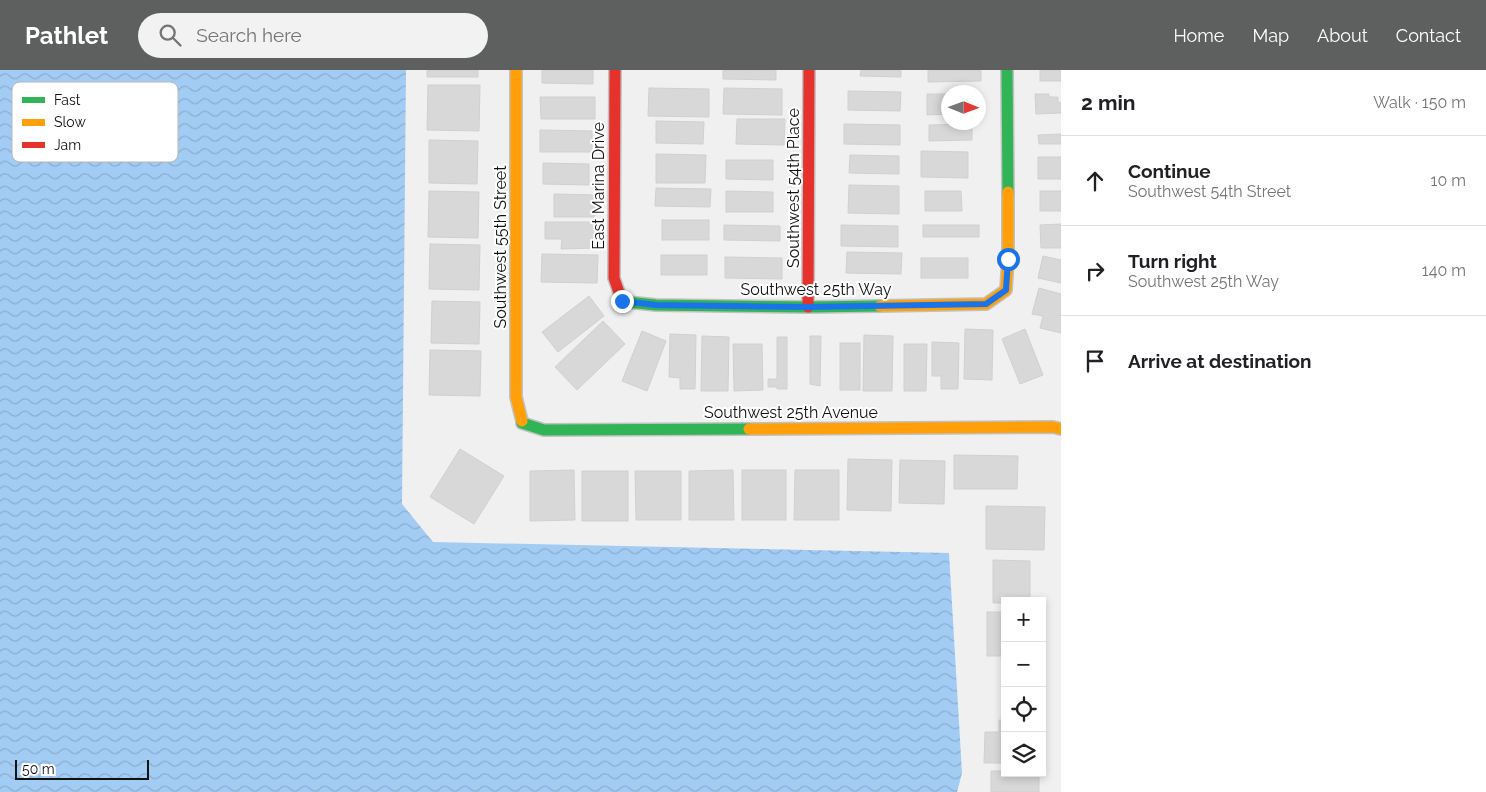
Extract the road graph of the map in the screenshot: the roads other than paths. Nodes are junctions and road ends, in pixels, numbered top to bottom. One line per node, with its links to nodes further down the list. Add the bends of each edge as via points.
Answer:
1 (516, 70): 7 (street, Southwest 55th Street, via 516,397)
2 (615, 70): 5 (street, East Marina Drive, via 614,278)
3 (810, 70): 6 (street, Southwest 54th Place)
4 (1007, 70): 6 (street, Southwest 25th Way, via 1006,290 986,304)
5 (622, 301): 6 (street, Southwest 25th Way, via 656,305)
6 (808, 307)
7 (522, 423): 8 (street, Southwest 25th Avenue, via 544,430)
8 (1061, 428)

